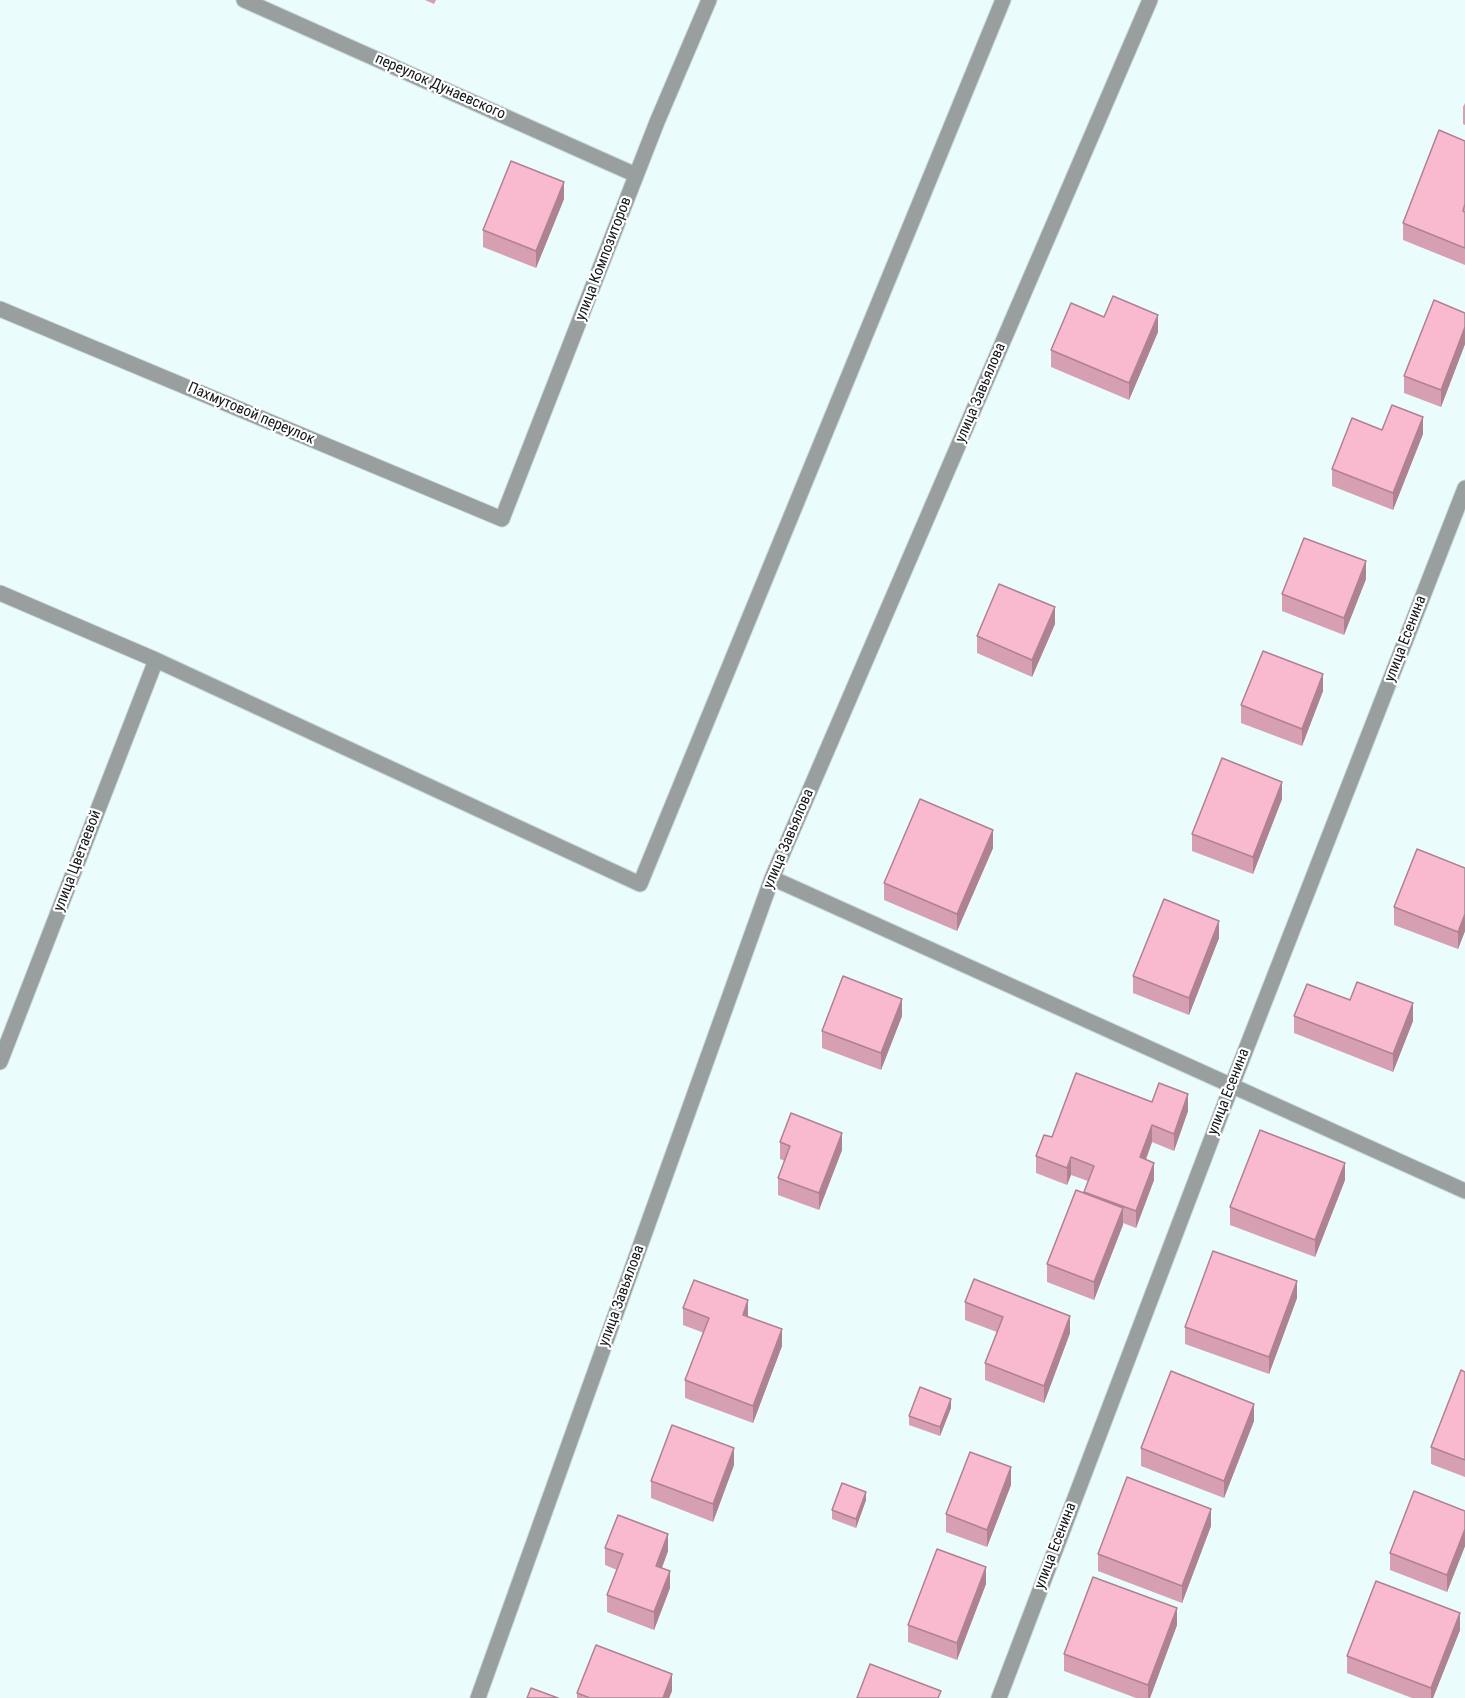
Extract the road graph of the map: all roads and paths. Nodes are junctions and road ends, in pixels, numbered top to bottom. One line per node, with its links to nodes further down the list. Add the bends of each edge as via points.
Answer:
1 (244, 0): 5 (street, переулок Дунаевского)
2 (709, 0): 5 (street, улица Композиторов)
3 (1004, 0): 10 (street, via 640,884)
4 (1150, 0): 11 (street, улица Завьялова)
5 (636, 175): 8 (street, улица Композиторов)
6 (0, 309): 8 (street, Пахмутовой переулок)
7 (1465, 488): 13 (street, улица Есенина)
8 (502, 519)
9 (0, 593): 10 (street)
10 (156, 660): 12 (street, улица Цветаевой)
11 (772, 878): 13 (street); 15 (street, улица Завьялова)
12 (0, 1062)
13 (1232, 1085): 14 (street); 16 (street, улица Есенина)
14 (1465, 1191)
15 (478, 1698)
16 (999, 1698)

